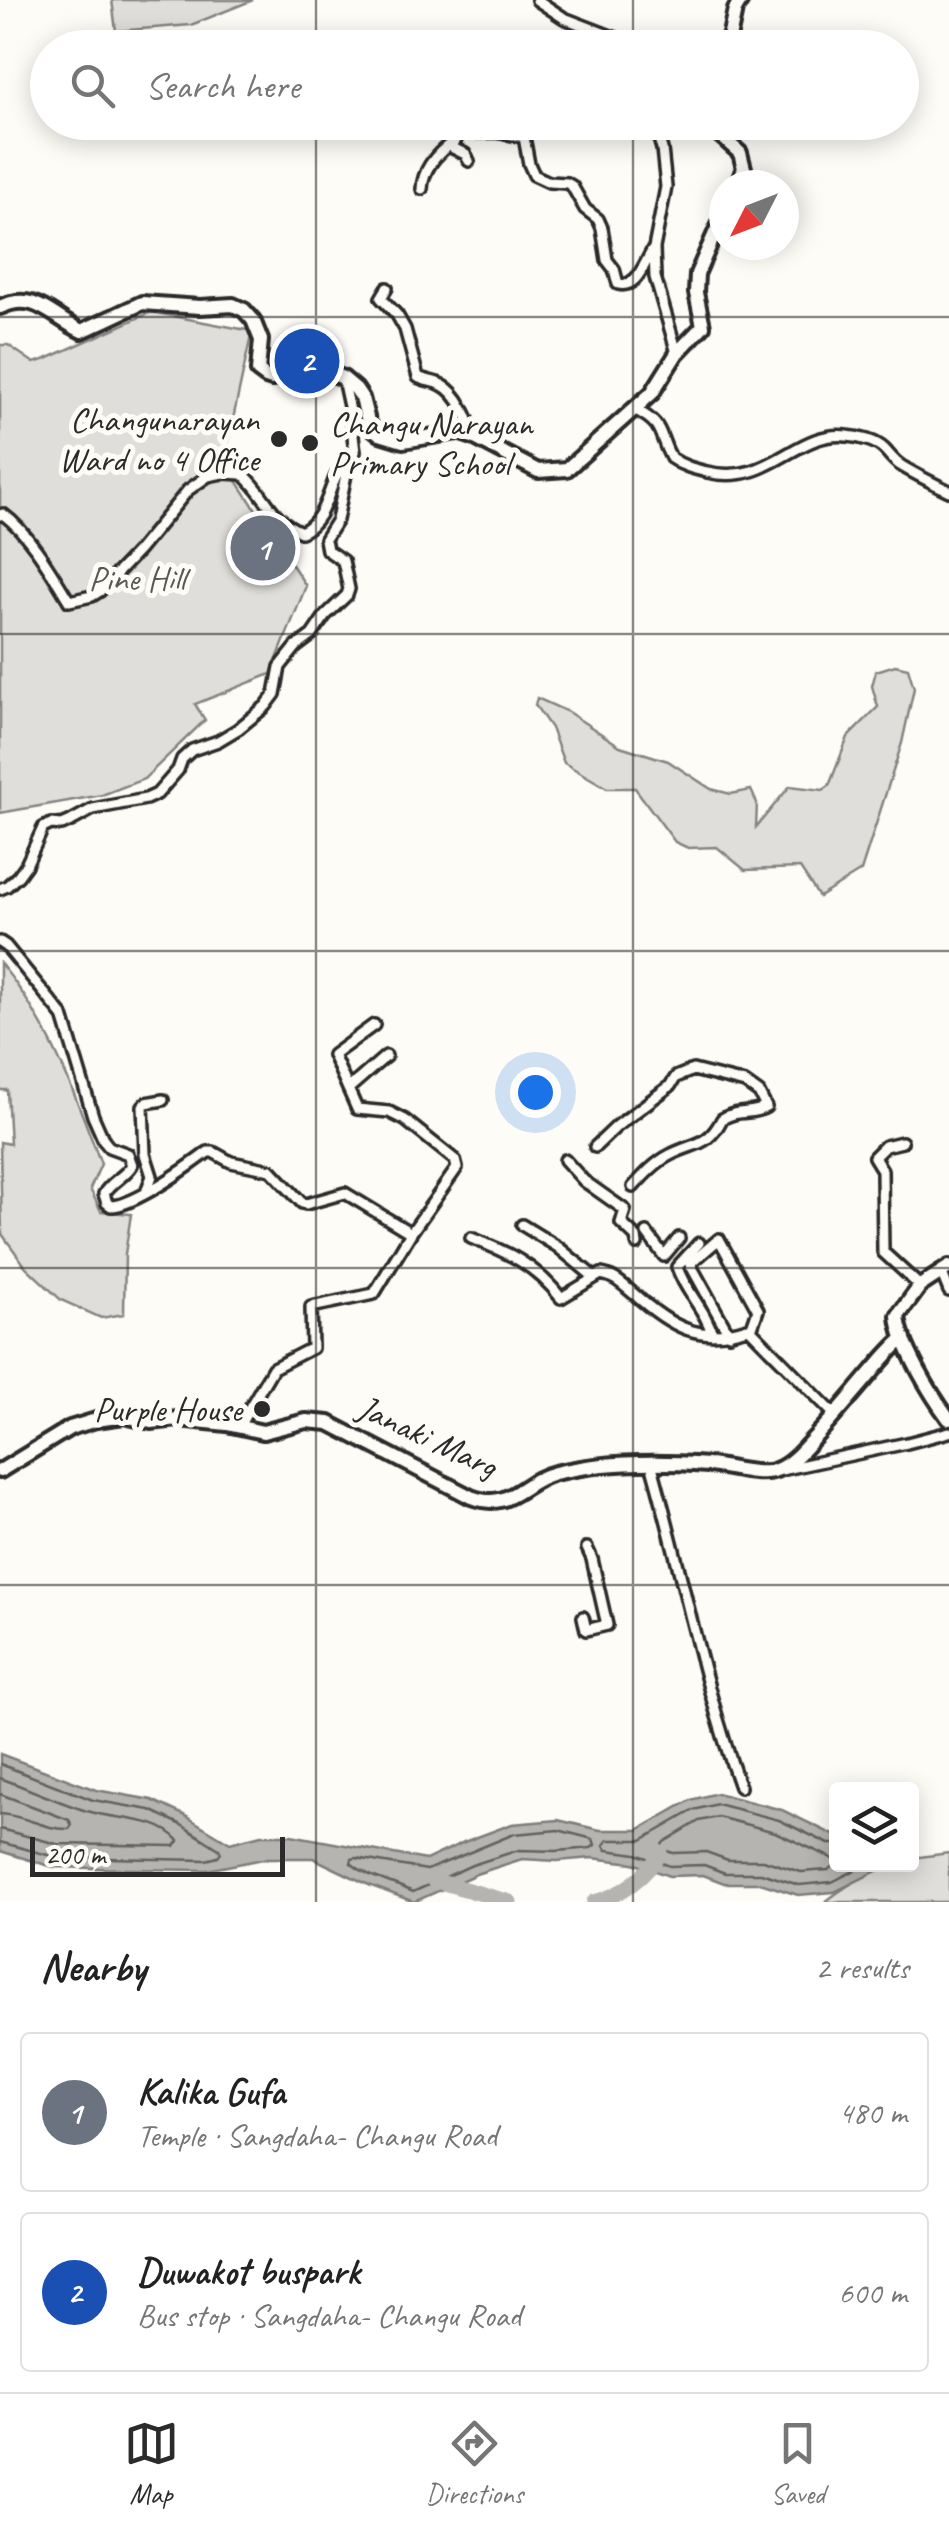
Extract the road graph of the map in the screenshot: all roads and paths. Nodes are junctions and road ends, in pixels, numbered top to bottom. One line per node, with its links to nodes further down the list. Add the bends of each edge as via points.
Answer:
1 (537, 0): 3 (street)
2 (741, 0): 4 (street)
3 (595, 30)
4 (730, 30)
5 (524, 140): 13 (street, via 534,174 572,186 598,219 618,284 626,286 639,274)
6 (659, 140): 13 (street, via 666,188)
7 (725, 140): 10 (street, via 740,153)
8 (454, 141): 9 (street); 11 (street, via 439,151)
9 (469, 162)
10 (743, 170)
11 (422, 189)
12 (709, 247): 16 (street, via 697,274 703,326)
13 (654, 248): 16 (street, via 655,276)
14 (386, 288): 19 (street, via 382,298 405,329 418,377 452,392)
15 (0, 307): 17 (street, via 28,302 82,332 142,303 234,305 254,320 261,340 258,371 266,377 321,369)
16 (677, 353): 18 (street)
17 (342, 378): 19 (street, via 356,389 369,425 380,434 403,441 458,432); 20 (street, via 354,452)
18 (636, 410): 19 (street, via 560,471 538,471); 21 (street, via 660,429 671,458 712,474 748,473 815,440 848,436 874,442 900,465)
19 (473, 437)
20 (349, 459): 22 (street, via 324,507 301,532 273,514 243,474 208,476 100,591 69,601 44,559); 23 (street, via 337,520 325,539 326,550 343,561 349,589 280,667 276,694 228,736 192,750 157,794 43,828 26,866)
21 (949, 491)
22 (0, 515)
23 (0, 889)
24 (0, 942): 33 (street, via 62,1016 104,1141 131,1159 130,1170 106,1189 104,1199 116,1207)
25 (374, 1024): 27 (street, via 333,1054)
26 (386, 1056): 27 (street)
27 (348, 1089): 35 (street, via 357,1109 405,1120 455,1160 457,1168)
28 (163, 1100): 33 (street, via 143,1106 152,1176)
29 (902, 1142): 43 (street, via 874,1158 882,1170 883,1252)
30 (594, 1147): 32 (street, via 693,1070 760,1093 766,1107 722,1118 703,1143 668,1155)
31 (565, 1160): 40 (street, via 621,1205 621,1223)
32 (633, 1186)
33 (146, 1192): 35 (street, via 213,1152 271,1170 302,1203 345,1194)
34 (522, 1225): 42 (street)
35 (411, 1233): 51 (street, via 374,1294 311,1307 312,1348 273,1368)
36 (647, 1233): 38 (street, via 664,1256)
37 (471, 1238): 42 (street, via 522,1260 561,1298)
38 (679, 1238)
39 (699, 1243): 46 (street, via 677,1267)
40 (636, 1244)
41 (945, 1269): 43 (street); 44 (street)
42 (594, 1277): 46 (street, via 616,1278 661,1318)
43 (920, 1286): 48 (street, via 898,1316)
44 (949, 1291)
45 (751, 1330): 47 (street); 47 (street, via 758,1310 719,1239 690,1264); 50 (street)
46 (712, 1334): 47 (street)
47 (729, 1334)
48 (904, 1338): 49 (street); 50 (street)
49 (948, 1415)
50 (836, 1416): 54 (street)
51 (239, 1426): 53 (street, Janaki Marg, via 263,1432 306,1420 329,1423 488,1503 548,1475); 55 (street, Janaki Marg, via 124,1416 96,1420 70,1428)
52 (949, 1432): 54 (street)
53 (651, 1463): 54 (street, Janaki Marg); 58 (street)
54 (776, 1470)
55 (0, 1472)
56 (587, 1548): 57 (street, via 606,1625 586,1630)
57 (583, 1617)
58 (740, 1787)

